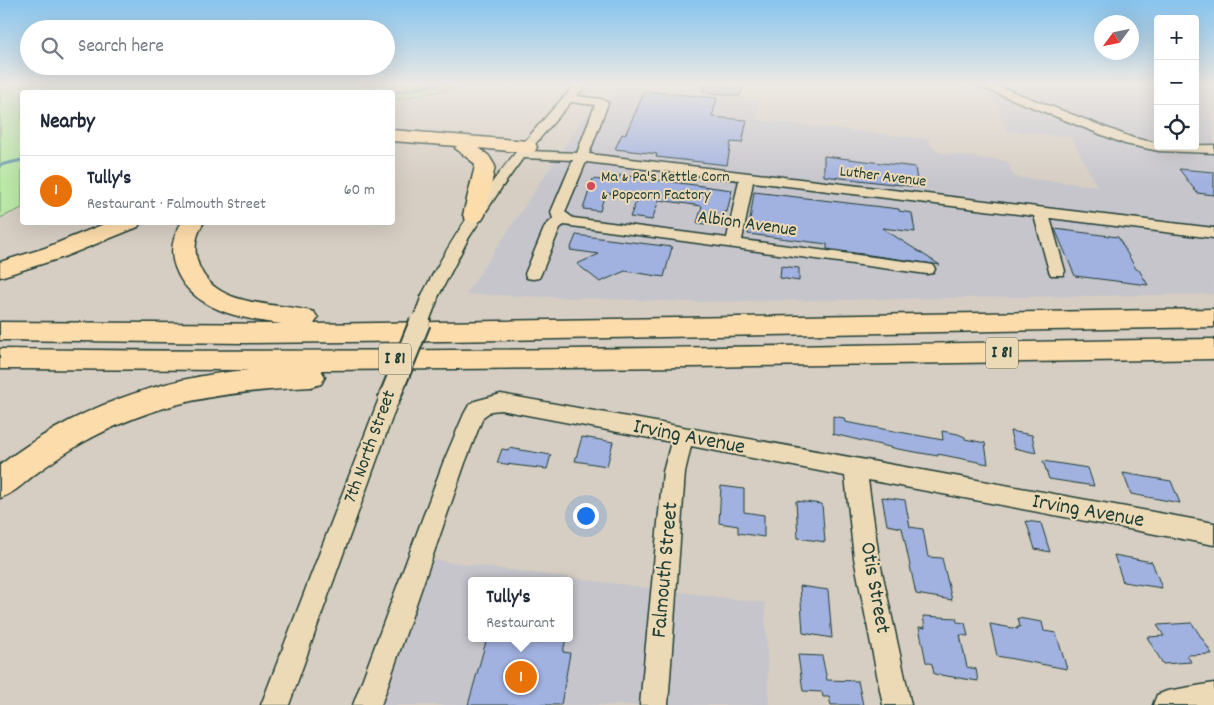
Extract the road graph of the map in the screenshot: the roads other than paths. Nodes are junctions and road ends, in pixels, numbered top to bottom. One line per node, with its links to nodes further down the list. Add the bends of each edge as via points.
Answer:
1 (552, 117): 8 (street, 7th North Street)
2 (597, 117): 9 (street)
3 (1068, 117): 7 (street, via 1130,141 1159,148)
4 (395, 135): 8 (highway)
5 (395, 143): 6 (highway)
6 (465, 148): 8 (highway); 12 (highway, via 485,166)
7 (1214, 149)
8 (524, 150): 9 (street, Luther Avenue, via 534,156 547,154); 12 (street, 7th North Street)
9 (581, 158): 10 (street, Luther Avenue); 13 (street, via 558,212)
10 (747, 178): 11 (street, Luther Avenue); 17 (street)
11 (1041, 213): 16 (street, Luther Avenue); 20 (street)
12 (474, 215): 28 (street, 7th North Street, bridge, via 441,271)
13 (563, 219): 17 (street, Albion Avenue); 21 (street, via 553,226)
14 (123, 225): 19 (highway)
15 (191, 225): 24 (highway, via 185,237 183,253 186,268 195,283 208,294 235,307 270,315)
16 (1214, 233)
17 (734, 243): 18 (street, Albion Avenue)
18 (927, 269)
19 (0, 270)
20 (1057, 272)
21 (533, 274)
22 (1214, 318): 24 (highway, I 81)
23 (0, 331): 24 (highway, I 81, via 244,334)
24 (486, 331)
25 (1214, 349): 26 (highway, I 81)
26 (790, 356): 27 (highway, I 81, via 135,361); 31 (highway, via 318,376 200,387 132,405 99,420 56,444)
27 (0, 359)
28 (388, 401): 34 (street, 7th North Street)
29 (683, 437): 30 (street, Irving Avenue); 35 (street, Irving Avenue, via 501,402 478,408 454,463); 36 (street, Falmouth Street, via 674,472)
30 (856, 469): 32 (street, Irving Avenue); 37 (street, Otis Street, via 858,503)
31 (0, 484)
32 (1214, 534)
33 (1214, 697): 38 (street)
34 (275, 705)
35 (367, 705)
36 (654, 705)
37 (897, 705)
38 (1167, 705)

